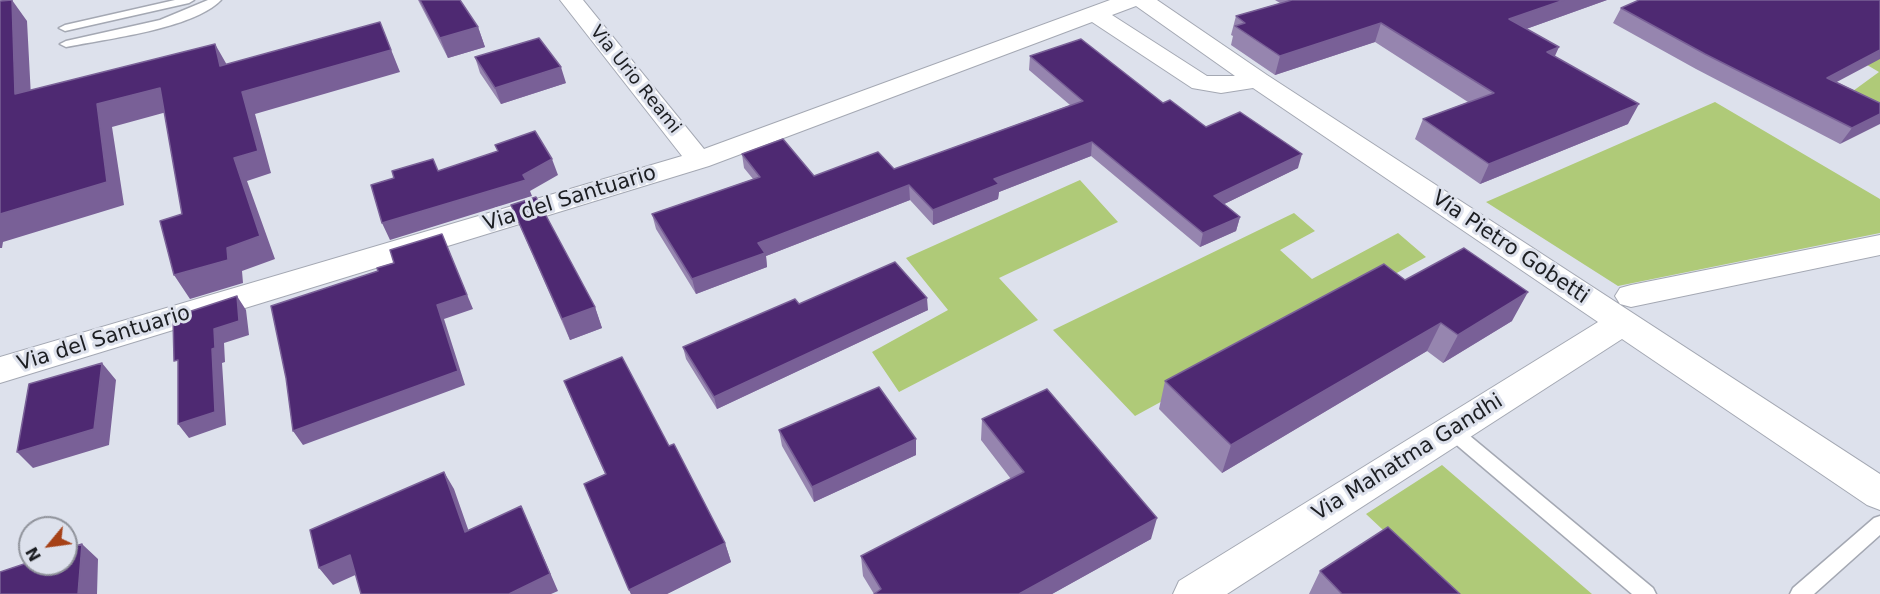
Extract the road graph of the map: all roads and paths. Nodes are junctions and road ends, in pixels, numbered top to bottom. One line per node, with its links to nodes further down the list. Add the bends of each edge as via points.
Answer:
1 (189, 0): 7 (lane)
2 (216, 0): 8 (lane, via 179,19)
3 (571, 0): 10 (street, Via Urio Reami)
4 (1131, 0): 6 (street, Via del Santuario)
5 (1142, 0): 9 (street, Via Pietro Gobetti)
6 (1094, 13): 9 (street, via 1201,83 1221,85); 10 (street, Via del Santuario)
7 (65, 28)
8 (66, 44)
9 (1258, 80): 12 (street, Via Pietro Gobetti)
10 (699, 160): 13 (street, Via del Santuario)
11 (1880, 245): 12 (street)
12 (1627, 310): 14 (street, Via Mahatma Gandhi); 15 (street, Via Pietro Gobetti)
13 (0, 370)
14 (1452, 431): 17 (street, Via Mahatma Gandhi); 18 (lane)
15 (1880, 494)
16 (1880, 524): 19 (lane)
17 (1193, 594)
18 (1646, 594)
19 (1800, 594)

